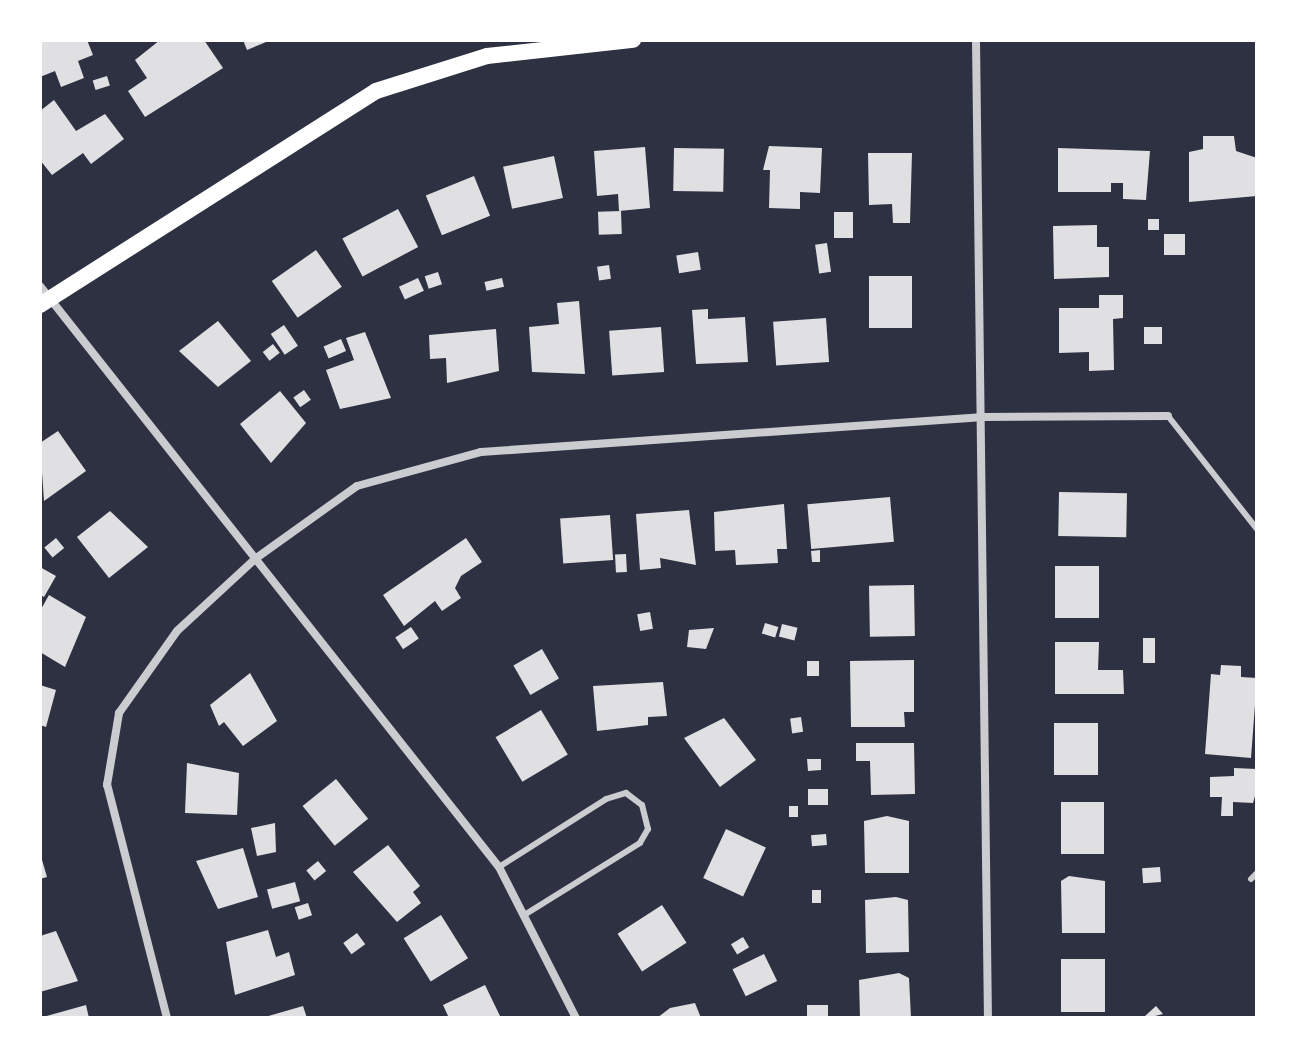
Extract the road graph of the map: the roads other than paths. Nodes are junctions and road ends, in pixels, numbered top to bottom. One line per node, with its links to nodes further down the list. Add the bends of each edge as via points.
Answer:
1 (633, 40): 3 (main road, via 487,56 376,91)
2 (976, 40): 5 (street)
3 (43, 297): 7 (street)
4 (1168, 416): 5 (street); 6 (lane)
5 (984, 417): 7 (street, via 438,460 357,486); 14 (street)
6 (1257, 529)
7 (255, 559): 8 (street); 12 (street, via 145,671 109,746 107,785 123,866)
8 (499, 867): 11 (street); 11 (lane, via 606,799 626,793 642,805 648,829 640,843)
9 (1257, 873): 10 (lane)
10 (1251, 879)
11 (526, 914): 13 (street)
12 (167, 1018)
13 (576, 1018)
14 (988, 1018)

